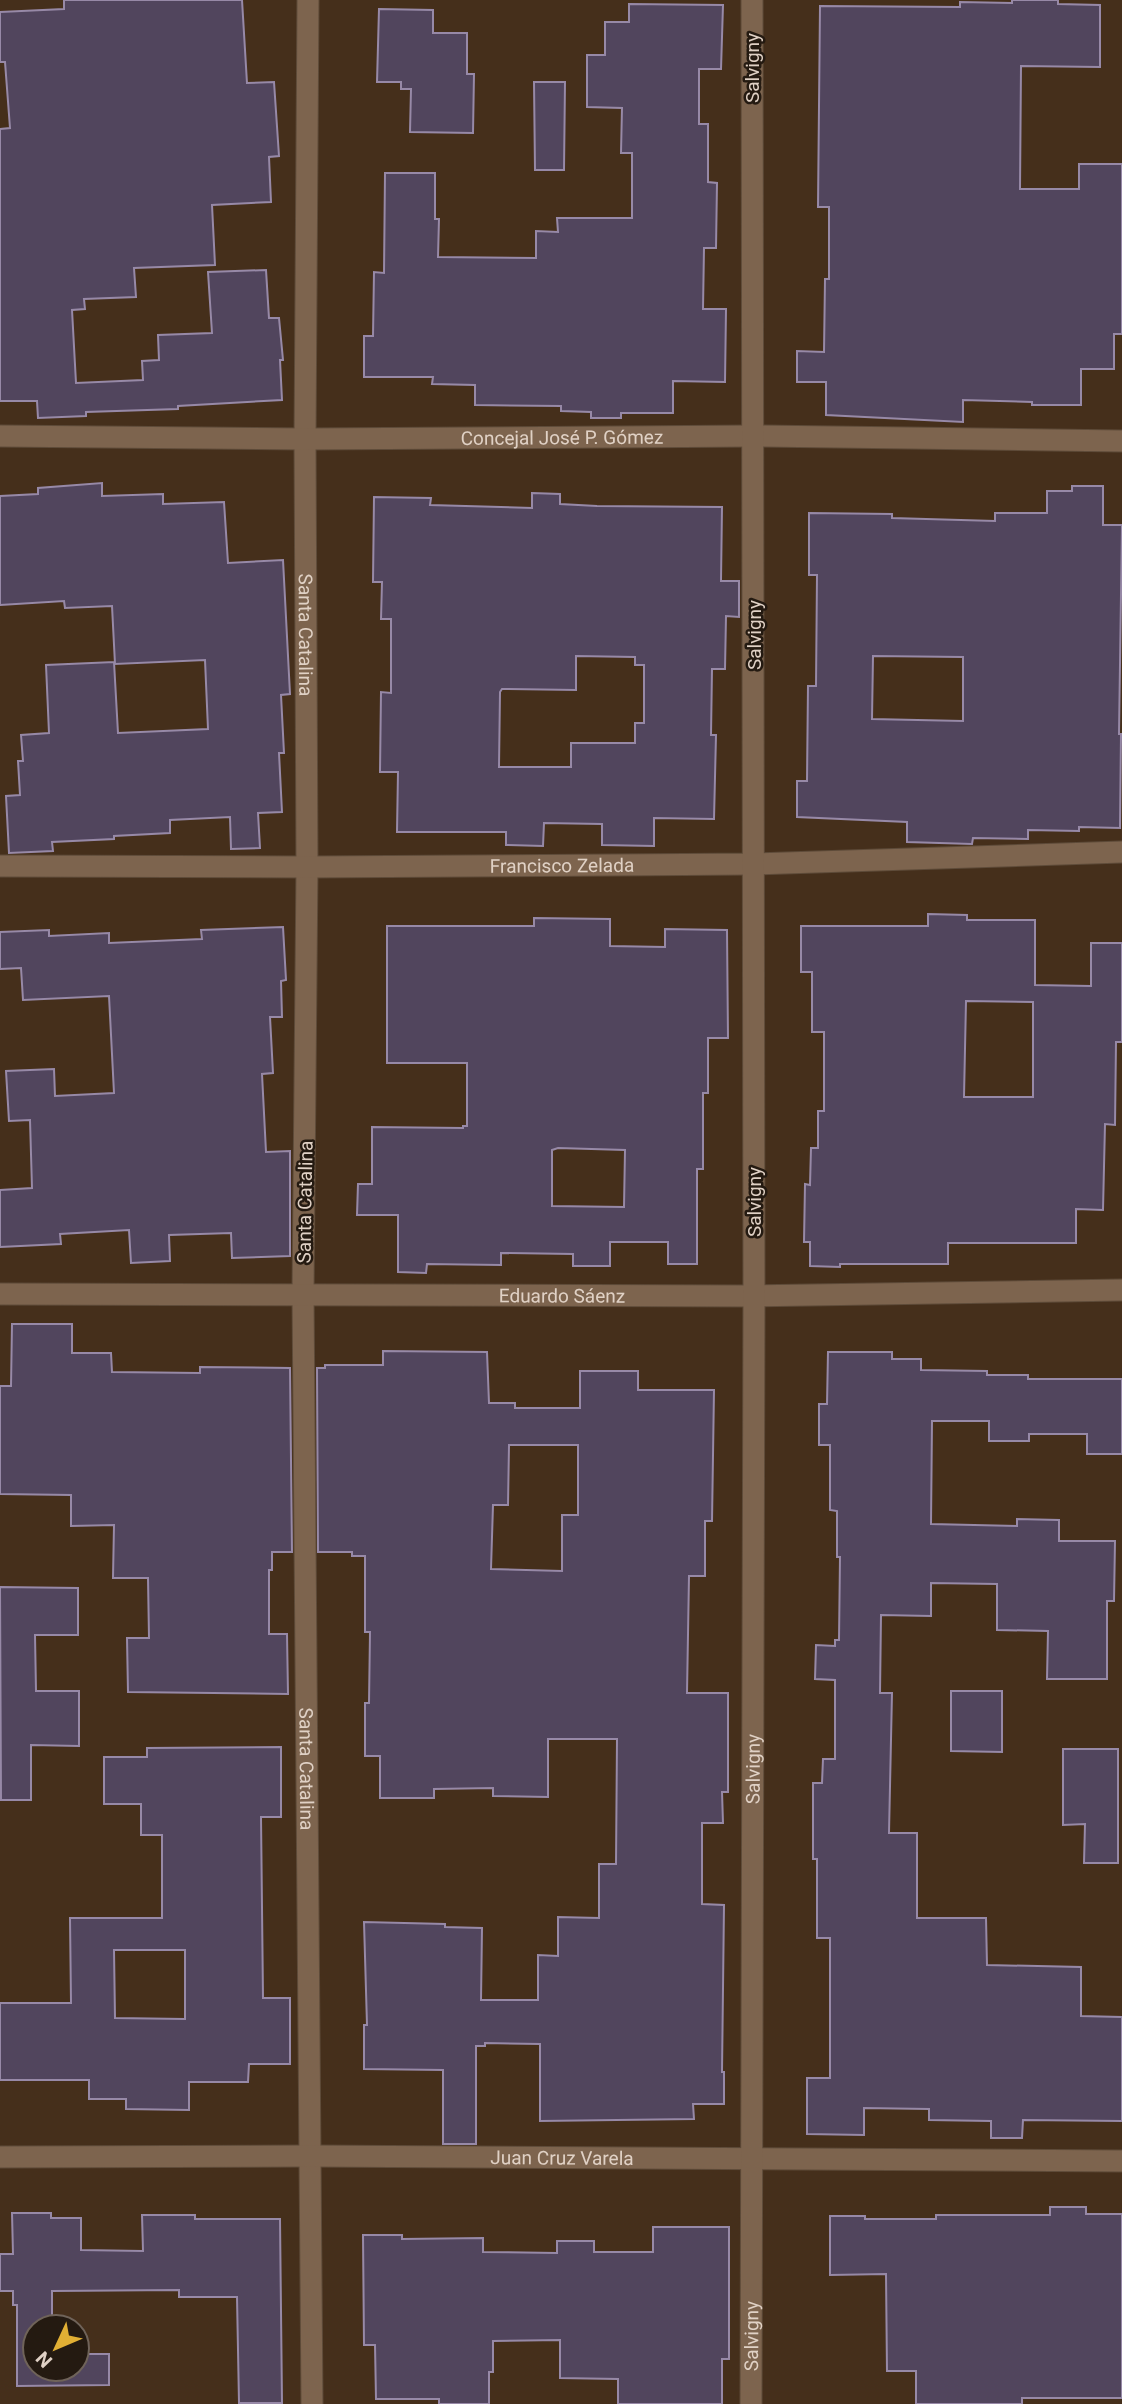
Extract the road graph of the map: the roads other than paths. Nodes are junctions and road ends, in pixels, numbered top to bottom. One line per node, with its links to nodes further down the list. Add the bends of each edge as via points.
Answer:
1 (308, 0): 5 (street, Santa Catalina)
2 (752, 0): 4 (street, Salvigny)
3 (0, 436): 5 (street, Concejal José P. Gómez)
4 (754, 436): 5 (street, Concejal José P. Gómez); 6 (street, Concejal José P. Gómez); 8 (street, Salvigny)
5 (305, 439): 10 (street, Santa Catalina)
6 (1122, 441)
7 (1122, 852): 8 (street, Francisco Zelada)
8 (753, 864): 10 (street, Francisco Zelada); 14 (street, Salvigny)
9 (0, 866): 10 (street, Francisco Zelada)
10 (307, 867): 12 (street, Santa Catalina)
11 (1122, 1290): 14 (street, Eduardo Sáenz)
12 (303, 1293): 13 (street, Eduardo Sáenz); 14 (street, Eduardo Sáenz); 15 (street, Santa Catalina)
13 (0, 1294)
14 (754, 1296): 17 (street, Salvigny)
15 (311, 2156): 16 (street, Juan Cruz Varela); 17 (street, Juan Cruz Varela); 19 (street, Santa Catalina)
16 (0, 2157)
17 (752, 2161): 18 (street, Juan Cruz Varela); 20 (street, Salvigny)
18 (1122, 2161)
19 (312, 2404)
20 (751, 2404)

